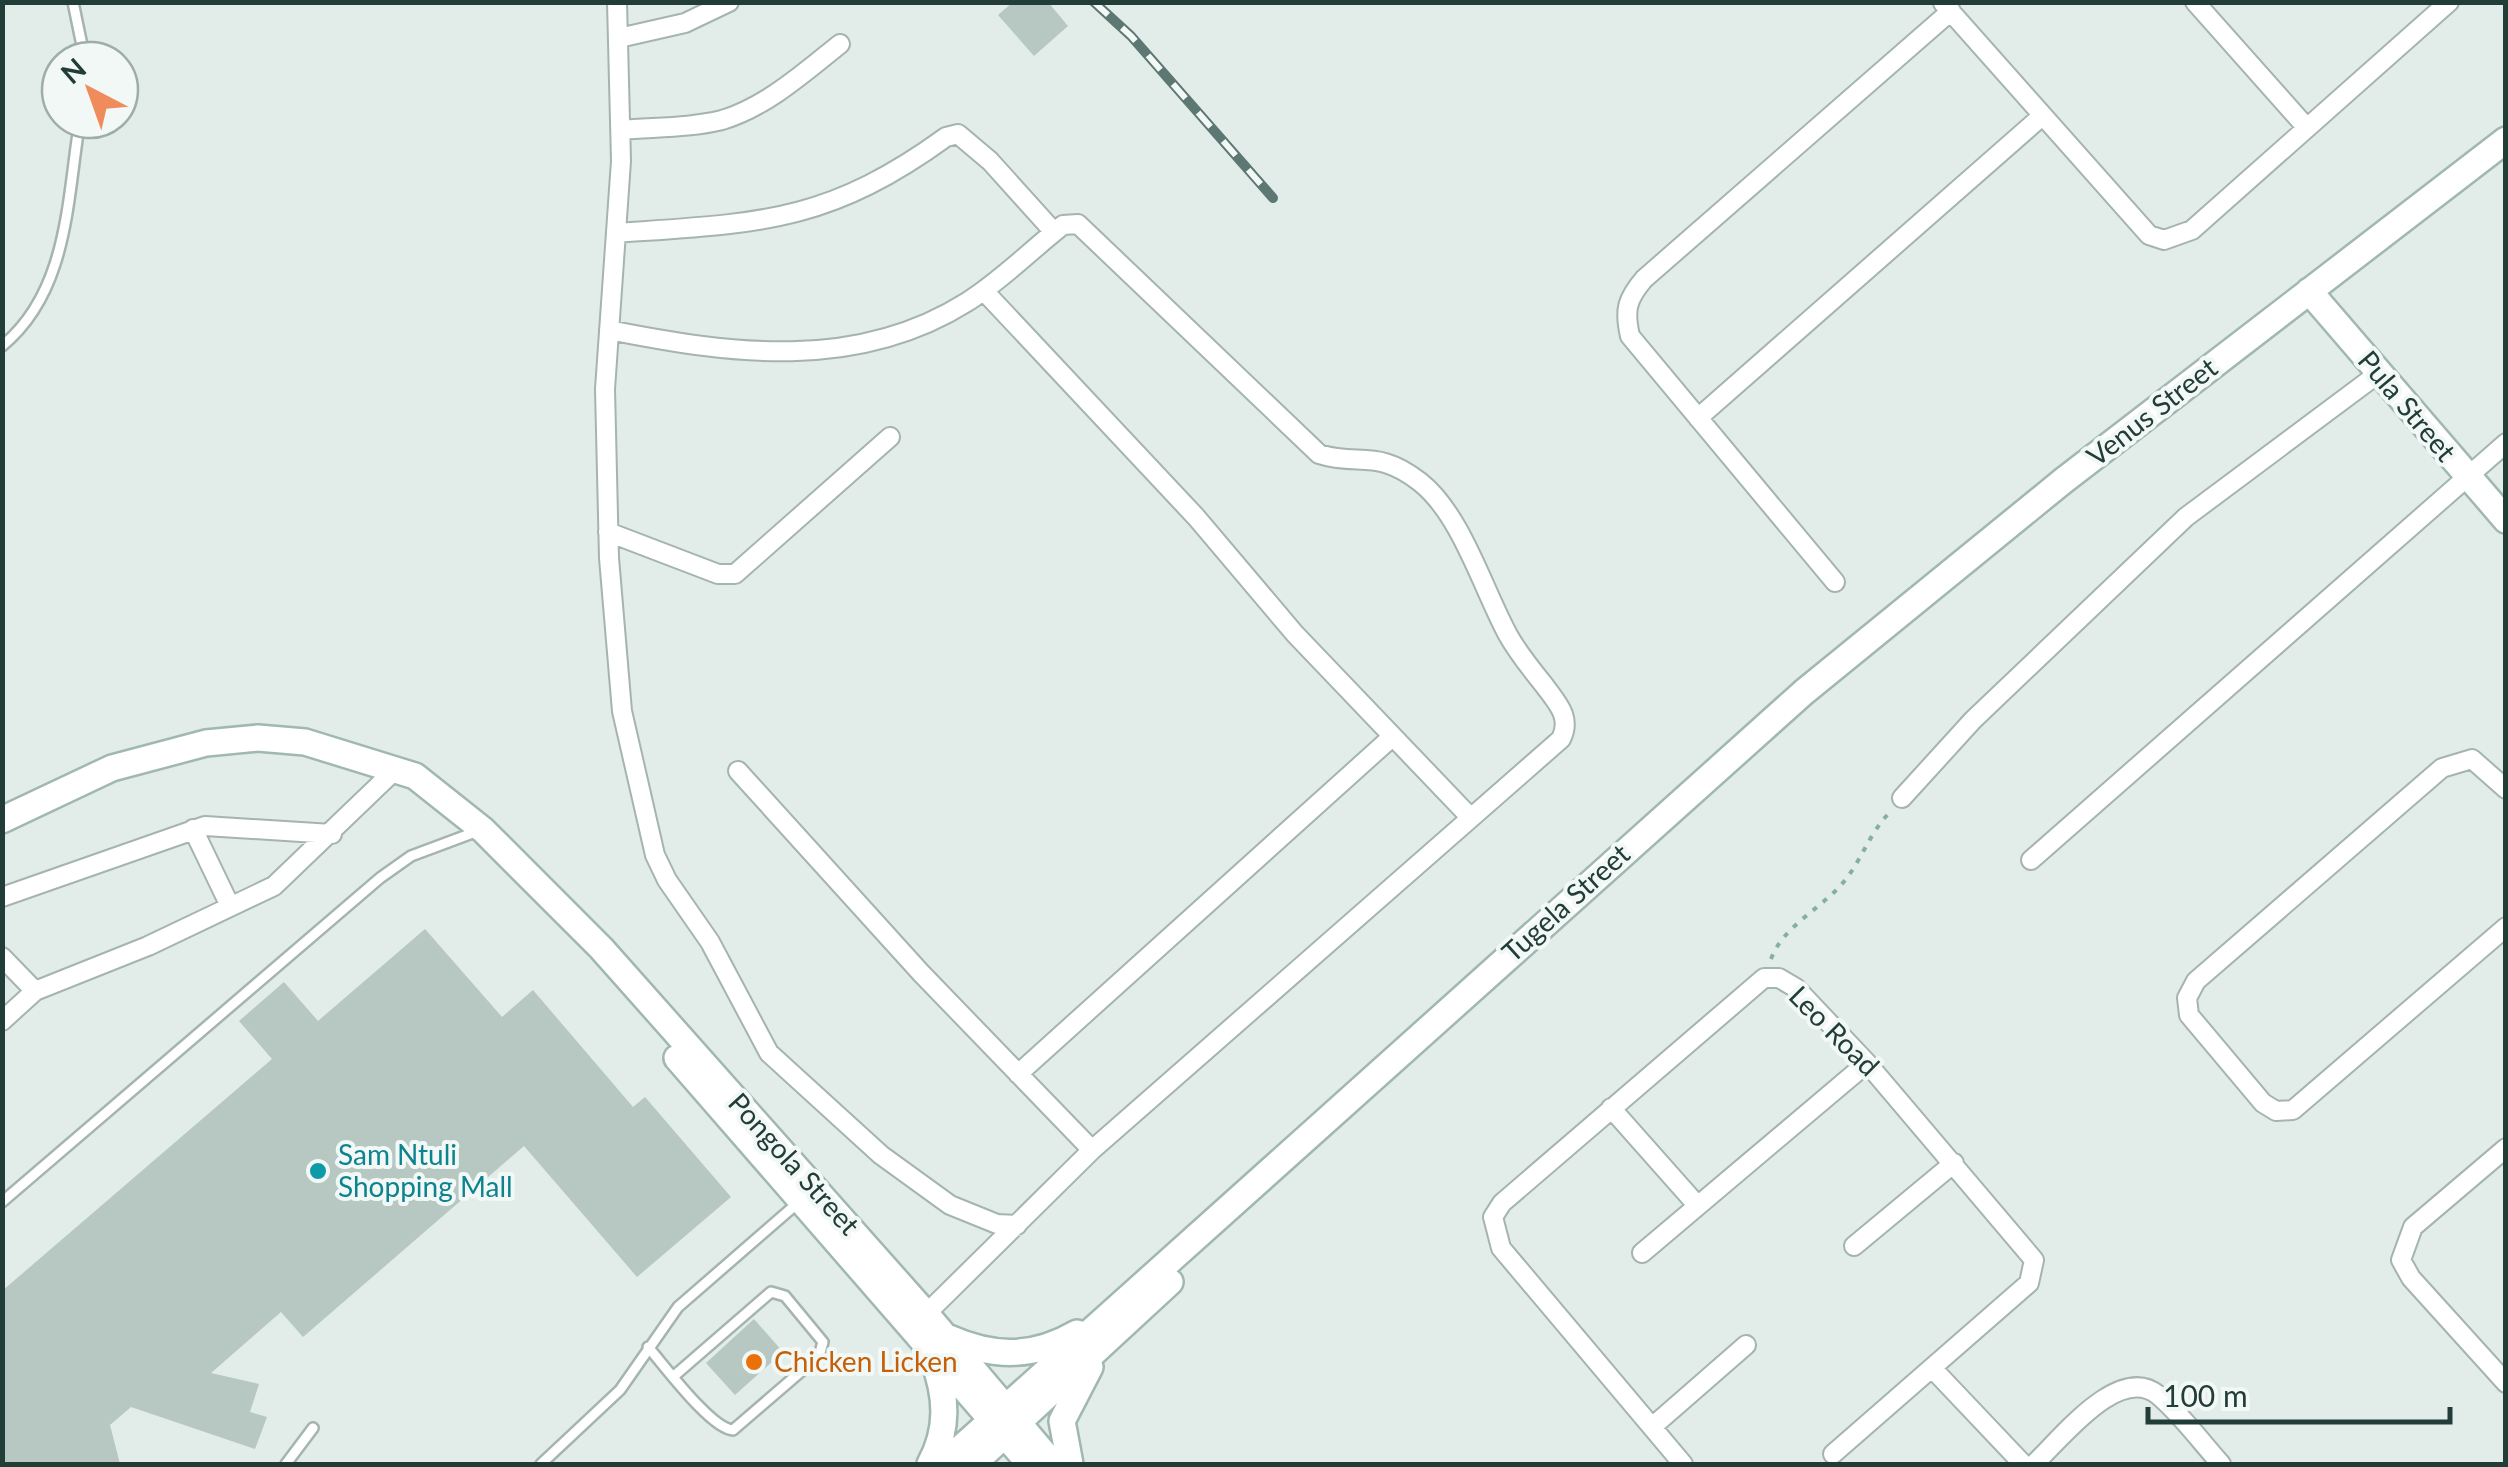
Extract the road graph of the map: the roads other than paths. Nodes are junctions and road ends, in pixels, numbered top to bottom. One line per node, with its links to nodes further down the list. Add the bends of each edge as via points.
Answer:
1 (73, 2): 8 (lane)
2 (617, 2): 7 (street)
3 (730, 2): 7 (street, via 686,23)
4 (2195, 2): 11 (street)
5 (2449, 2): 11 (street)
6 (1946, 7): 10 (street); 22 (street, via 1629,297 1630,336)
7 (619, 38): 12 (street)
8 (81, 40)
9 (840, 44): 12 (street, via 737,114 704,124)
10 (2042, 116): 11 (street, via 2150,235 2164,240 2192,230); 22 (street)
11 (2307, 128)
12 (621, 130): 16 (street)
13 (77, 140): 20 (lane, via 56,262 34,310)
14 (2506, 140): 18 (street, Venus Street)
15 (1054, 232): 16 (street, via 958,134 877,184 822,208 743,224); 17 (street); 35 (street, via 1069,222 1087,229 1319,454 1393,465 1437,501 1506,632 1567,727)
16 (616, 233): 19 (street)
17 (984, 291): 19 (street, via 936,320 826,350 722,350); 30 (street)
18 (2309, 291): 21 (street, Pula Street); 29 (street, Venus Street)
19 (609, 330): 27 (street)
20 (2, 346)
21 (2379, 373): 25 (street, Pula Street); 34 (street, via 2186,517)
22 (1698, 418): 28 (street)
23 (890, 437): 27 (street, via 734,574 718,574)
24 (2506, 442): 25 (street)
25 (2467, 477): 26 (street, Pula Street); 40 (street)
26 (2506, 520)
27 (608, 532): 56 (street, via 622,711 641,808 661,870 710,942 755,1034 916,1181 973,1217)
28 (1835, 582)
29 (1804, 692): 60 (street, Tugela Street, via 1332,1118 1198,1257)
30 (1392, 737): 35 (street); 48 (street)
31 (397, 768): 36 (street, Pongola Street, via 305,742 206,742 112,768); 38 (street, Pongola Street); 39 (street)
32 (738, 770): 48 (street)
33 (2506, 789): 43 (street, via 2472,759 2442,768 2196,981 2187,998 2189,1015 2263,1103 2294,1110)
34 (1902, 798)
35 (1470, 816): 51 (street)
36 (2, 820)
37 (193, 830): 39 (street, via 234,824); 41 (street); 42 (street)
38 (483, 830): 53 (street, Pongola Street, via 524,874 541,904); 54 (lane, via 442,841 380,878)
39 (332, 834): 42 (street, via 274,886)
40 (2032, 860)
41 (2, 896)
42 (230, 906): 45 (street)
43 (2506, 927)
44 (2, 957): 45 (street)
45 (35, 991): 46 (street)
46 (2, 1021)
47 (1867, 1064): 49 (street, Leo Road, via 1796,988 1764,978); 52 (street, Leo Road); 55 (street)
48 (1018, 1074): 51 (street)
49 (1611, 1108): 55 (street); 68 (street, Leo Road, via 1502,1203 1493,1216 1494,1234)
50 (2506, 1148): 65 (street, via 2414,1227 2401,1260 2410,1278)
51 (1092, 1150): 56 (street)
52 (1954, 1163): 57 (street); 64 (street, Leo Road, via 2030,1250 2035,1271)
53 (807, 1195): 59 (street, Pongola Street); 61 (street, Pongola Street); 63 (lane, via 678,1307)
54 (2, 1202)
55 (1696, 1205): 58 (street)
56 (1018, 1225): 59 (street)
57 (1854, 1246)
58 (1642, 1254)
59 (926, 1314): 61 (street, Pongola Street)
60 (1105, 1330): 61 (street, via 1033,1352); 67 (street, Tugela Street); 78 (street, via 1062,1421)
61 (937, 1342): 67 (street, Pongola Street); 73 (street, via 946,1416)
62 (1746, 1345): 68 (street)
63 (648, 1347): 66 (lane); 72 (lane, via 600,1412)
64 (1932, 1368): 70 (street, Leo Road); 80 (street)
65 (2503, 1374)
66 (674, 1376): 66 (lane, via 718,1426 733,1430 819,1356 823,1342 785,1296 771,1292)
67 (1005, 1421): 74 (street, Tugela Street); 75 (street, Tugela Street); 76 (street, Pongola Street); 77 (street, Pongola Street)
68 (1652, 1427): 79 (street, Leo Road)
69 (314, 1428): 71 (lane)
70 (1833, 1454)
71 (286, 1464)
72 (541, 1464)
73 (930, 1464)
74 (943, 1464)
75 (972, 1464)
76 (1030, 1464)
77 (1053, 1464)
78 (1070, 1464)
79 (1683, 1464)
80 (2024, 1464)
81 (2034, 1464): 82 (street, via 2112,1391 2131,1385 2158,1394)
82 (2221, 1464)

